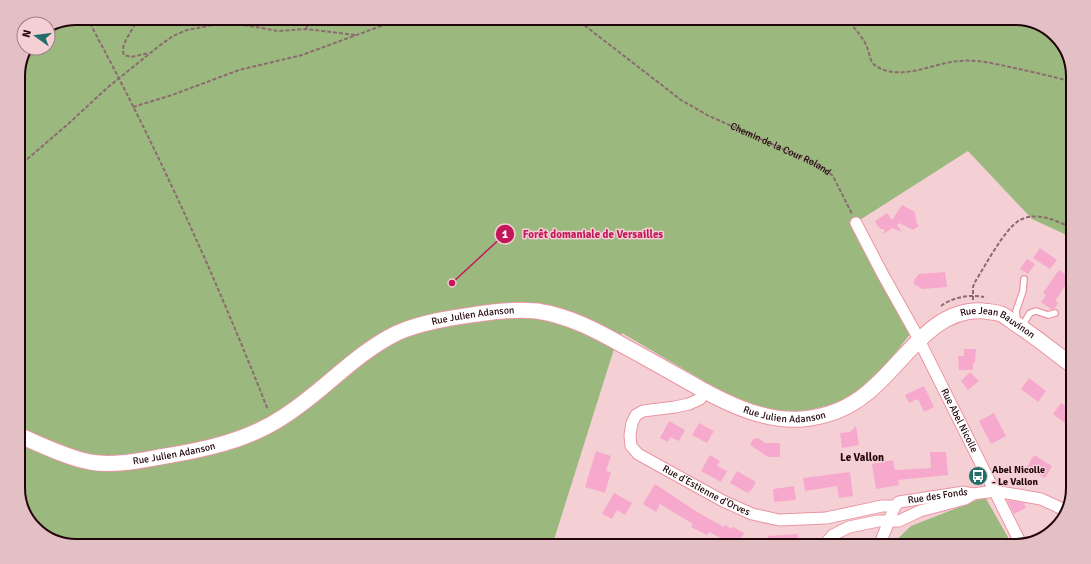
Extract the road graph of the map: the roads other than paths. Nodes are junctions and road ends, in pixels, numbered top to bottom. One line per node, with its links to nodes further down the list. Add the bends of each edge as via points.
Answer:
1 (856, 223): 5 (street)
2 (1024, 279): 4 (lane, via 1016,311)
3 (1054, 313): 4 (lane, via 1030,313)
4 (1021, 327): 5 (main road, Rue Jean Bauvinon, via 1001,314 975,311 954,315 937,324); 6 (main road, Rue Jean Bauvinon)
5 (919, 341): 7 (main road, Rue Julien Adanson, via 866,394 844,408 826,414 801,419 775,418 746,410); 9 (street, Rue Abel Nicolle)
6 (1066, 361)
7 (706, 391): 8 (main road, Rue Julien Adanson, via 576,321 537,312 496,311 436,321 396,334 366,353 295,409 273,423 217,445 118,463 73,458); 11 (street, Rue d'Estienne d'Orves, via 700,399 689,404 643,411 636,415 630,435 631,446 638,454 723,501 752,514 779,520 826,518 882,506)
8 (25, 438)
9 (995, 491): 10 (street, Rue des Fonds); 12 (street, Rue des Fonds, via 1041,499); 16 (street, Rue Abel Nicolle)
10 (973, 494): 11 (street, Rue des Fonds, via 964,492 899,502); 13 (street, Rue des Fonds, via 965,500 920,511 899,520)
11 (895, 506): 13 (street, Rue des Fonds)
12 (1062, 508)
13 (889, 520): 14 (street, via 849,527); 15 (street, Rue des Fonds)
14 (829, 539)
15 (882, 539)
16 (1019, 539)

